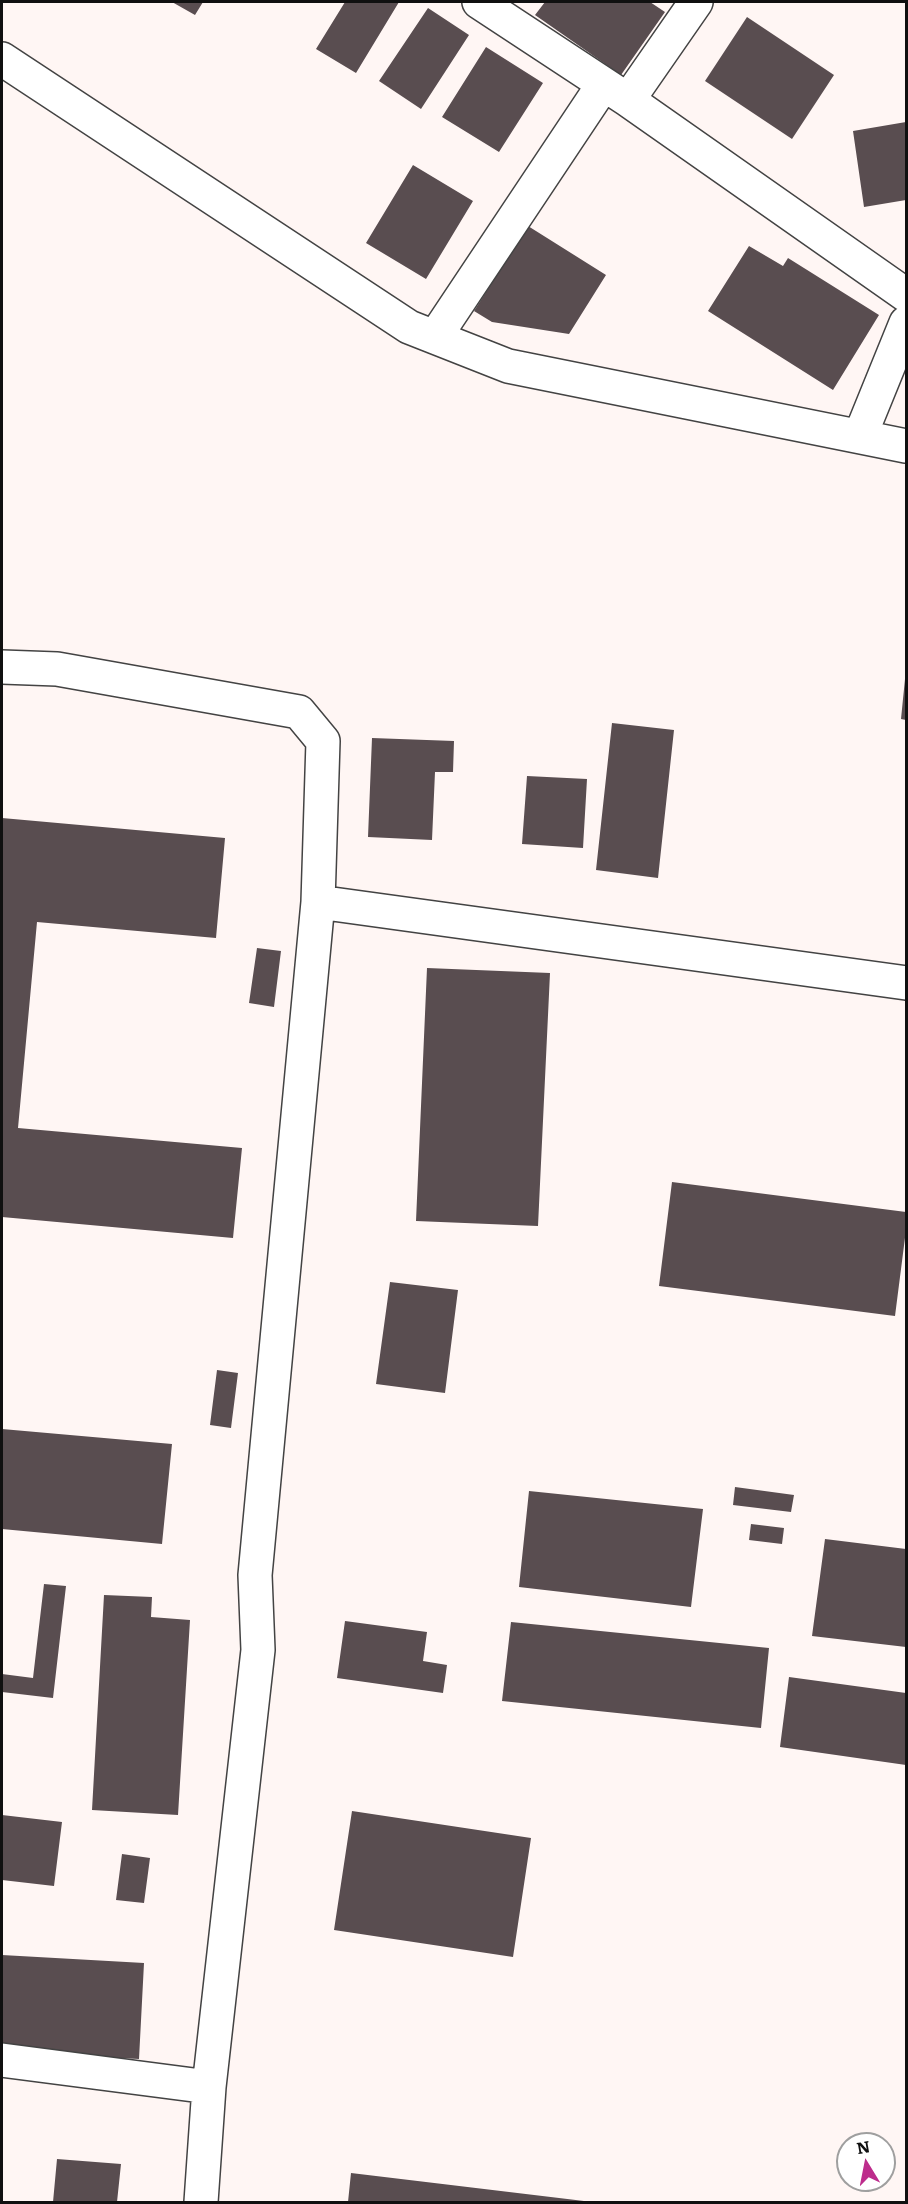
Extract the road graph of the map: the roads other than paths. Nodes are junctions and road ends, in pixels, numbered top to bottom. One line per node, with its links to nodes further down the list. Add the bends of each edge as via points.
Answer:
1 (479, 2): 4 (street)
2 (696, 2): 4 (street)
3 (2, 59): 7 (street, via 409,327)
4 (616, 93): 5 (street); 7 (street)
5 (906, 295)
6 (906, 323): 8 (street)
7 (435, 337): 8 (street, via 508,366)
8 (860, 436): 9 (street)
9 (906, 446)
10 (2, 667): 11 (street, via 57,669 299,712 323,741)
11 (318, 902): 12 (street); 14 (street, via 255,1575 258,1650)
12 (906, 983)
13 (2, 2060): 14 (street)
14 (209, 2087): 15 (street)
15 (201, 2202)

